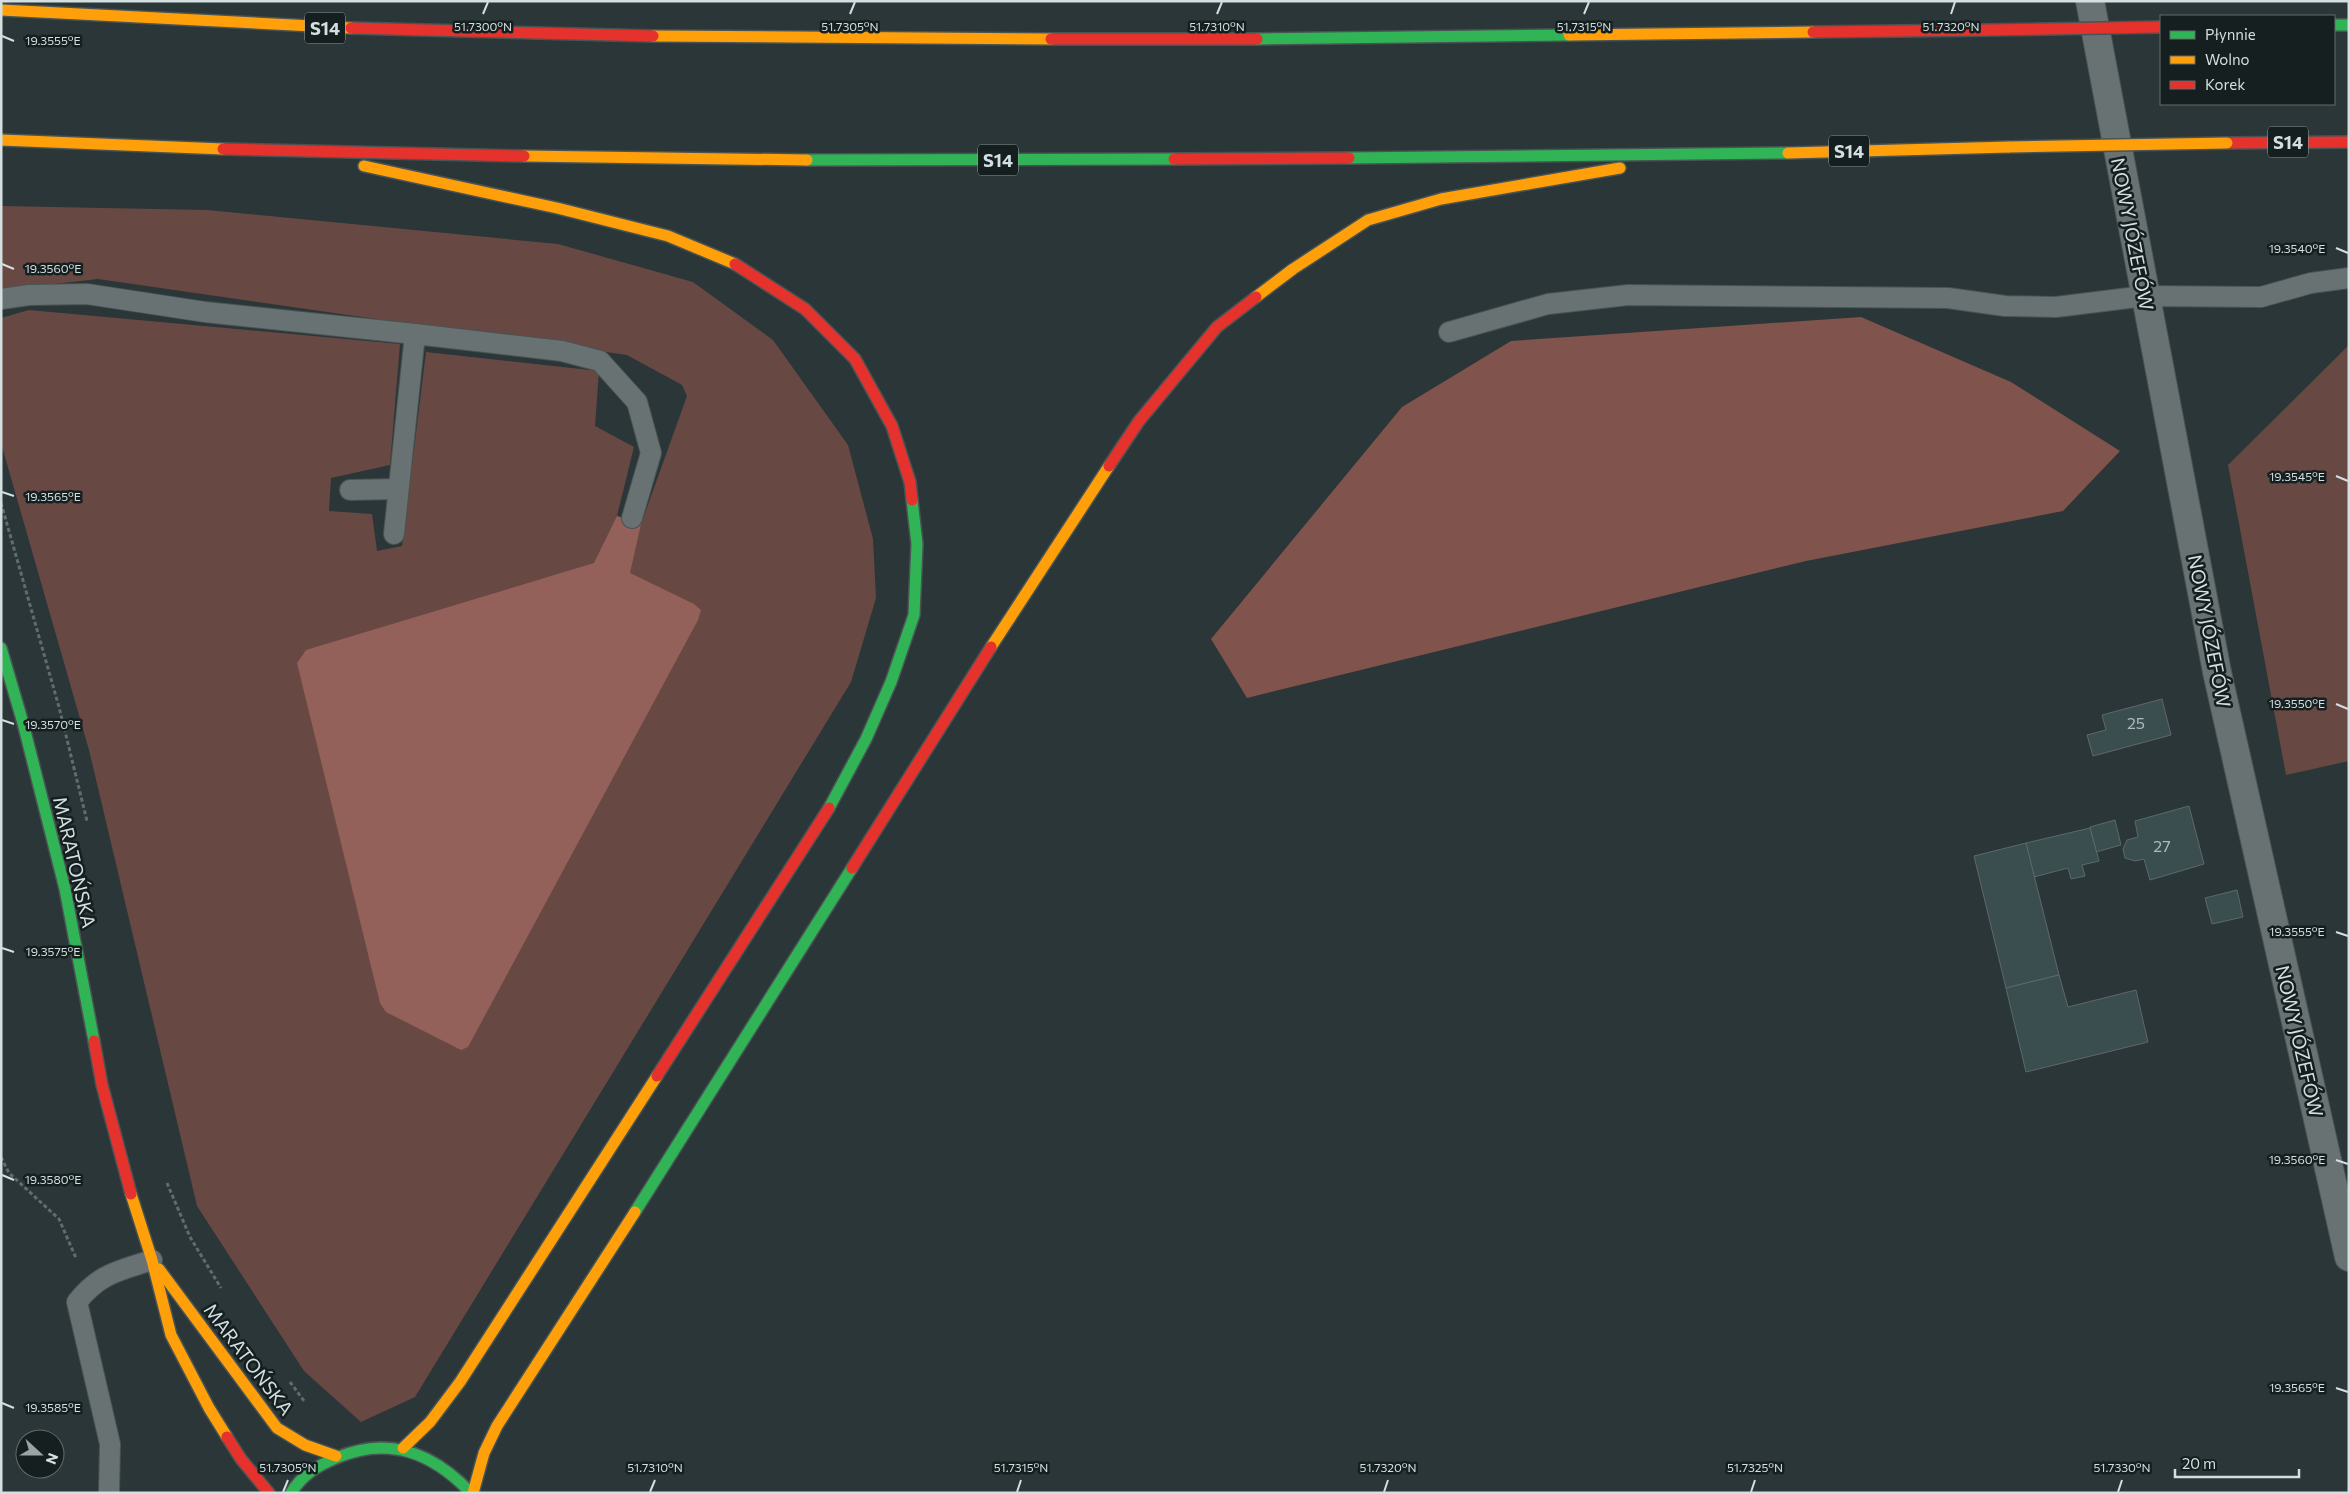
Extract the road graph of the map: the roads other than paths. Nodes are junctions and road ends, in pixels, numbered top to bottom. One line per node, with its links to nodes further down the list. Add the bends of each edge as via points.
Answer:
1 (2090, 1): 11 (street, NOWY JÓZEFÓW)
2 (1, 10): 5 (main road, S14, bridge, via 305,27 668,38 987,40)
3 (2335, 25): 4 (main road)
4 (2349, 25)
5 (2160, 27)
6 (1, 140): 8 (main road, S14)
7 (2349, 142): 9 (main road, S14, bridge)
8 (306, 153): 9 (main road, S14, via 890,161); 22 (main road, via 668,236 741,268 805,309 855,359 892,426 910,482 917,544 914,615 870,731 833,802 467,1372 420,1435)
9 (1689, 155): 27 (main road, via 1441,199 1368,220 1293,269 1217,327 1139,421 1049,556 497,1426 484,1453)
10 (2349, 278): 11 (lane, via 2312,283 2261,297)
11 (2145, 296): 13 (lane, via 2056,307 2005,306 1948,298 1628,295 1548,304); 20 (street, NOWY JÓZEFÓW, via 2217,672)
12 (1, 299): 14 (lane, via 87,294 205,312)
13 (1449, 332)
14 (415, 334): 15 (lane); 17 (lane, via 562,351 600,361 637,402 651,453)
15 (397, 489): 16 (lane); 18 (lane)
16 (350, 490)
17 (632, 518)
18 (394, 534)
19 (1, 648): 21 (main road, MARATOŃSKA, via 65,889 102,1085 123,1170)
20 (2349, 1257)
21 (152, 1260): 23 (main road, MARATOŃSKA, via 278,1428 292,1441); 24 (lane, via 114,1272 90,1285 77,1302 110,1444); 25 (main road, MARATOŃSKA, via 171,1335 183,1362 241,1459)
22 (402, 1448): 23 (main road, via 354,1450); 27 (main road, via 430,1458 456,1475)
23 (336, 1456): 26 (main road, via 313,1468)
24 (109, 1493)
25 (269, 1493)
26 (291, 1493)
27 (472, 1493)

